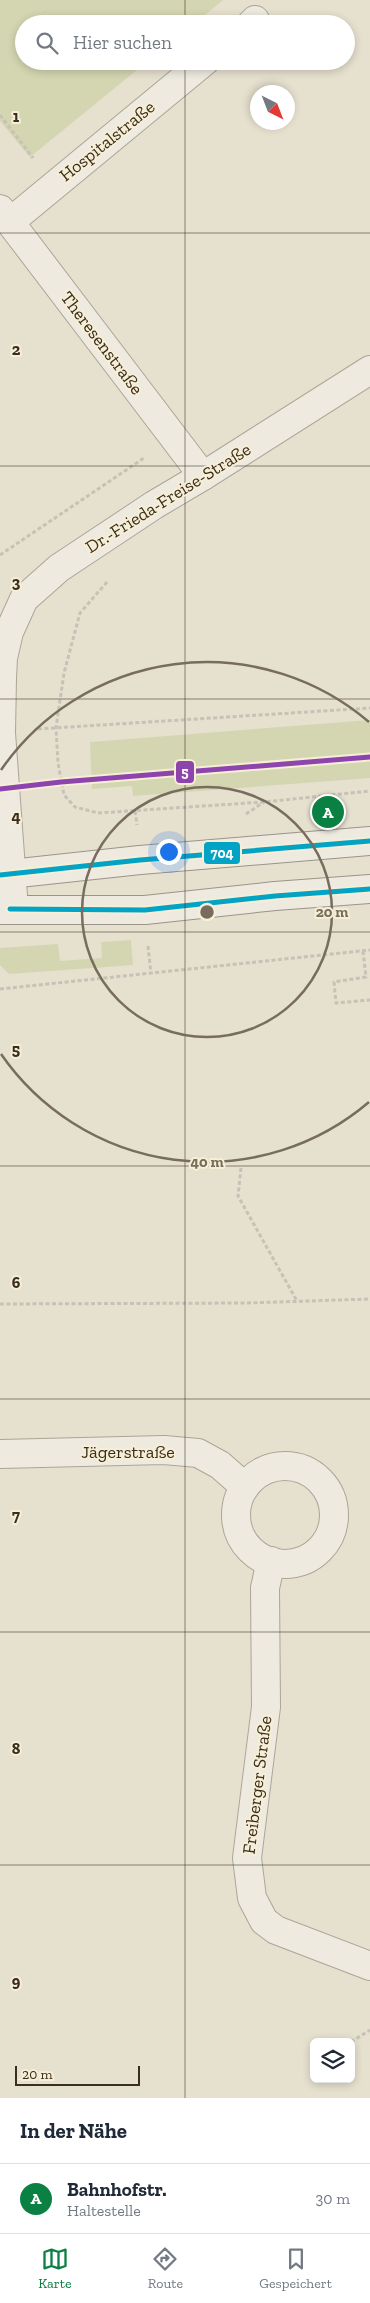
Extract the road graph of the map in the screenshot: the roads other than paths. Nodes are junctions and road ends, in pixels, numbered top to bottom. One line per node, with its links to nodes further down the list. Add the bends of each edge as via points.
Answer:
1 (194, 70): 2 (street, Hospitalstraße, via 54,185)
2 (5, 216): 4 (street, Theresenstraße)
3 (370, 370): 4 (street, Dr.-Frieda-Freise-Straße)
4 (204, 476): 6 (street, Dr.-Frieda-Freise-Straße, via 59,568 24,599 9,632 3,658 1,733)
5 (370, 841): 6 (street)
6 (6, 874): 8 (street, Dr.-Frieda-Freise-Straße)
7 (370, 889): 8 (street, via 145,910)
8 (7, 909)
9 (0, 1454): 10 (street, Jägerstraße, via 164,1450 198,1453 220,1465)
10 (246, 1486): 11 (street, via 236,1513 238,1527 243,1541 252,1551); 11 (street, via 255,1476 285,1466 315,1476 332,1501 334,1517 331,1532 323,1546 296,1562 281,1564)
11 (271, 1561): 12 (street, Freiberger Straße, via 265,1588 266,1708 247,1858 252,1898 264,1921 276,1930)
12 (370, 1966)

